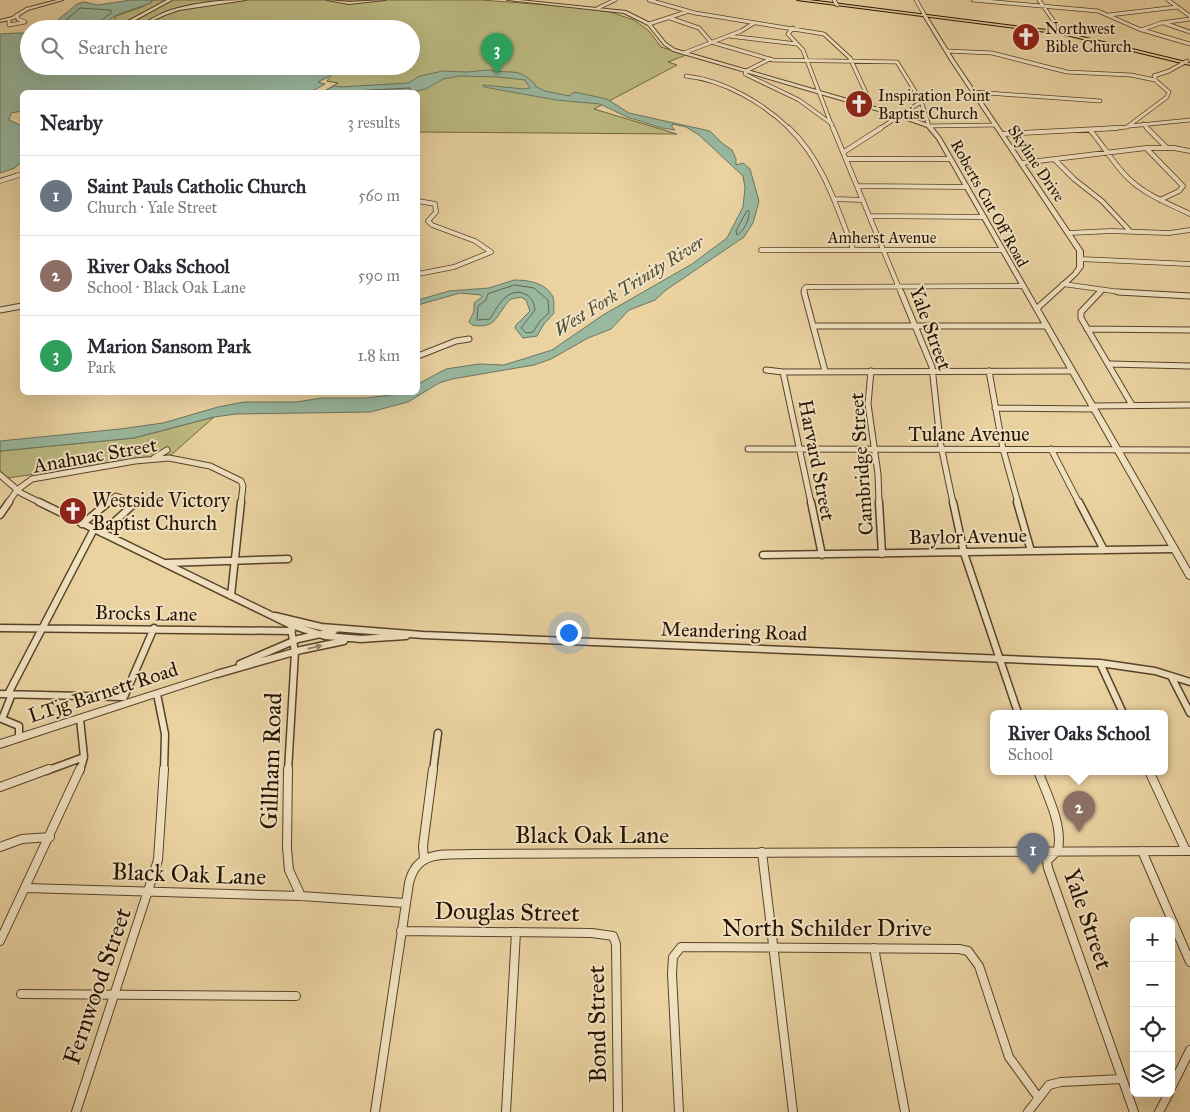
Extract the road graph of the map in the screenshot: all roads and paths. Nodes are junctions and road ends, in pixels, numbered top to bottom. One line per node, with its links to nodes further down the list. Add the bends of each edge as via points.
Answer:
1 (61, 0): 20 (street)
2 (170, 0): 28 (street)
3 (244, 0): 29 (street, via 192,6)
4 (329, 0): 5 (street, via 349,3)
5 (383, 0)
6 (509, 0): 18 (street, Roberts Cut Off Road)
7 (615, 0): 18 (street)
8 (649, 0): 19 (street)
9 (800, 0): 15 (main road)
10 (813, 0): 15 (main road)
11 (916, 0): 21 (street, Skyline Drive)
12 (973, 0): 16 (street)
13 (1039, 0): 16 (street)
14 (1168, 0): 17 (street)
15 (836, 3): 21 (main road)
16 (1043, 6): 22 (street, via 1092,10); 36 (street)
17 (1177, 7): 22 (street); 23 (street)
18 (598, 8): 33 (street, Roberts Cut Off Road, via 625,12)
19 (686, 12): 24 (street); 31 (street)
20 (17, 15): 26 (street); 27 (street)
21 (924, 15): 36 (main road); 42 (street, Skyline Drive)
22 (1109, 15): 35 (street)
23 (1190, 17): 32 (street)
24 (670, 18): 33 (street); 39 (street, via 699,28)
25 (0, 20): 26 (street)
26 (9, 20): 30 (street, via 9,24)
27 (20, 20)
28 (133, 20)
29 (151, 20)
30 (20, 23)
31 (754, 23): 34 (street); 38 (street)
32 (1163, 23): 35 (street); 37 (street)
33 (650, 24): 43 (street, Roberts Cut Off Road, via 666,45)
34 (793, 28): 40 (street, Yale Street, via 788,34); 46 (street, via 827,36)
35 (1141, 30): 41 (street)
36 (1061, 32): 47 (main road)
37 (1190, 32)
38 (728, 36): 39 (street); 40 (street)
39 (711, 42): 43 (street); 44 (street)
40 (797, 44): 45 (street, Yale Street)
41 (1190, 44)
42 (947, 51): 50 (street, via 1005,55 1067,72); 51 (street, Skyline Drive)
43 (684, 53): 48 (street, Roberts Cut Off Road)
44 (769, 59): 45 (street); 48 (street)
45 (807, 61): 46 (street); 52 (street, Yale Street)
46 (852, 61): 54 (street, via 897,62); 55 (street, via 867,93)
47 (1188, 62): 50 (street)
48 (746, 71): 52 (street, Roberts Cut Off Road); 58 (street, via 746,74 799,100)
49 (686, 76): 78 (street, via 752,98 784,122 814,159)
50 (1155, 78): 62 (street, via 1169,92 1167,97)
51 (974, 92): 53 (street); 60 (street, Skyline Drive)
52 (818, 93): 55 (street, Roberts Cut Off Road); 58 (street, Yale Street)
53 (1100, 101)
54 (921, 102): 56 (street); 61 (street)
55 (856, 103): 56 (street, Roberts Cut Off Road)
56 (900, 116): 61 (street, Roberts Cut Off Road); 68 (street)
57 (1190, 120): 59 (street)
58 (833, 124): 68 (street, Yale Street)
59 (1143, 124): 62 (street); 66 (street)
60 (996, 125): 61 (street); 64 (street, Skyline Drive)
61 (929, 126): 71 (street, Roberts Cut Off Road, via 936,132)
62 (1127, 126): 63 (street)
63 (1090, 130): 64 (street); 69 (street)
64 (1002, 134): 73 (street, Skyline Drive)
65 (1146, 148): 66 (street); 69 (street); 80 (street, via 1183,186)
66 (1167, 148): 67 (street)
67 (1190, 151)
68 (844, 152): 70 (street, Yale Street)
69 (1109, 152): 72 (street); 80 (street, via 1130,179)
70 (847, 159): 71 (street); 76 (street, Yale Street)
71 (950, 160): 77 (street, Roberts Cut Off Road)
72 (1055, 160): 73 (street); 86 (street, via 1102,201)
73 (1022, 163): 87 (street, Skyline Drive)
74 (20, 175): 75 (street)
75 (0, 181)
76 (858, 186): 77 (street); 79 (street, Yale Street)
77 (967, 187): 84 (street, Roberts Cut Off Road)
78 (834, 199): 79 (street); 88 (street)
79 (863, 200): 83 (street, Yale Street)
80 (1160, 200): 82 (street)
81 (420, 201): 94 (street, via 435,204 436,212 428,221 432,225 475,241 491,252 454,267)
82 (1190, 214)
83 (870, 216): 84 (street); 89 (street, Yale Street)
84 (984, 217): 91 (street, Roberts Cut Off Road)
85 (1190, 230): 86 (street)
86 (1130, 232): 87 (street)
87 (1069, 233): 92 (street, Skyline Drive, via 1080,251)
88 (853, 249): 89 (street, Amherst Avenue); 90 (street, Amherst Avenue)
89 (883, 249): 91 (street, Amherst Avenue); 96 (street, Yale Street)
90 (762, 250)
91 (1002, 250): 97 (street, Roberts Cut Off Road)
92 (1080, 259): 93 (street); 95 (street, via 1080,267)
93 (1190, 264)
94 (420, 274)
95 (1064, 284): 98 (street); 101 (street)
96 (899, 286): 97 (street); 103 (street, Harvard Street, via 805,288); 104 (street, Yale Street)
97 (1023, 286): 101 (street, Roberts Cut Off Road)
98 (1102, 290): 99 (street); 106 (street, via 1081,312)
99 (1190, 296)
100 (20, 306): 102 (street)
101 (1037, 308): 105 (street, Roberts Cut Off Road)
102 (0, 310)
103 (813, 326): 104 (street); 117 (street, Harvard Street)
104 (915, 326): 105 (street); 113 (street, Yale Street)
105 (1047, 326): 115 (street, Roberts Cut Off Road)
106 (1087, 329): 107 (street); 110 (street)
107 (1190, 330)
108 (468, 339): 109 (street)
109 (420, 355)
110 (1110, 364): 111 (street); 119 (street)
111 (1190, 366)
112 (766, 370): 116 (street)
113 (933, 371): 114 (street); 118 (street); 126 (street, Yale Street)
114 (989, 371): 115 (street); 122 (street)
115 (1071, 371): 121 (street, Roberts Cut Off Road)
116 (783, 372): 117 (street); 124 (street, Harvard Street)
117 (825, 372): 118 (street)
118 (871, 372): 125 (street, Cambridge Street, via 868,404)
119 (1132, 405): 120 (street); 121 (street)
120 (1190, 405)
121 (1093, 407): 122 (street); 130 (street, Roberts Cut Off Road)
122 (995, 408): 127 (street)
123 (748, 449): 124 (street, Tulane Avenue)
124 (800, 449): 125 (street, Tulane Avenue); 145 (street, Harvard Street)
125 (874, 449): 126 (street, Tulane Avenue); 143 (street, Cambridge Street)
126 (942, 449): 127 (street, Tulane Avenue); 142 (street, Yale Street)
127 (1003, 449): 128 (street, Tulane Avenue); 141 (street)
128 (1051, 449): 130 (street, Tulane Avenue); 140 (street)
129 (167, 450): 132 (street)
130 (1118, 450): 131 (street, Tulane Avenue); 139 (street, Roberts Cut Off Road)
131 (1190, 450)
132 (152, 459): 134 (street, Anahuac Street, via 32,479); 149 (street, Anahuac Street, via 201,464 241,481)
133 (0, 475): 134 (street, Meandering Road)
134 (17, 490): 135 (street, Anahuac Street); 136 (street, Meandering Road)
135 (0, 515)
136 (82, 524): 137 (street, Meandering Road); 138 (street, via 116,496 135,503)
137 (94, 529): 138 (street, Meandering Road); 155 (street)
138 (102, 533): 150 (street, Meandering Road)
139 (1174, 549): 140 (street, Baylor Avenue); 147 (street, Roberts Cut Off Road)
140 (1104, 550): 141 (street, Baylor Avenue)
141 (1031, 552): 142 (street, Baylor Avenue)
142 (964, 553): 143 (street, Baylor Avenue); 164 (street, Yale Street)
143 (882, 554): 145 (street, Baylor Avenue)
144 (763, 555): 145 (street, Baylor Avenue)
145 (822, 555)
146 (288, 560): 149 (street)
147 (1180, 560): 148 (street); 151 (street, Roberts Cut Off Road)
148 (1190, 560)
149 (234, 561): 150 (street); 152 (street, Anahuac Street)
150 (164, 563): 152 (street, Meandering Road)
151 (1190, 576)
152 (230, 596): 153 (street, Meandering Road)
153 (275, 616): 157 (street, Meandering Road); 158 (street, Meandering Road)
154 (0, 628): 155 (street, Brocks Lane)
155 (43, 628): 156 (street, Brocks Lane); 170 (street)
156 (154, 628): 157 (street, Brocks Lane); 172 (street)
157 (291, 628): 159 (street, Meandering Road); 162 (street, Gillham Road)
158 (347, 630): 159 (street, LTjg Barnett Road); 160 (street, Meandering Road)
159 (312, 634): 161 (street, Meandering Road); 162 (street, LTjg Barnett Road)
160 (423, 635): 161 (street, LTjg Barnett Road); 164 (street, Meandering Road)
161 (362, 639): 163 (street, LTjg Barnett Road, one-way to 161)
162 (293, 640): 163 (street, Gillham Road); 166 (street, LTjg Barnett Road)
163 (294, 652): 166 (street, LTjg Barnett Road); 193 (street, Gillham Road, via 287,848 290,870)
164 (999, 659): 165 (street, Meandering Road); 173 (street, Yale Street)
165 (1100, 663): 167 (street, Meandering Road); 174 (street)
166 (217, 674): 171 (street, LTjg Barnett Road)
167 (1171, 676): 168 (street, Meandering Road); 175 (street)
168 (1190, 682)
169 (0, 694): 170 (street)
170 (10, 694): 172 (street); 178 (street, via 2,719 19,726)
171 (157, 694): 172 (street, LTjg Barnett Road); 192 (street, Fernwood Street, via 165,734 164,780 158,860)
172 (127, 700): 176 (street, LTjg Barnett Road)
173 (1017, 710)
174 (1122, 710)
175 (1190, 713)
176 (80, 719): 178 (street, LTjg Barnett Road); 180 (street)
177 (438, 733): 190 (street)
178 (20, 738): 179 (street, LTjg Barnett Road)
179 (0, 744)
180 (84, 757): 183 (street); 184 (street)
181 (1039, 775): 186 (street, Yale Street, via 1058,830)
182 (1151, 775): 188 (street)
183 (0, 787)
184 (50, 837): 185 (street, via 22,839); 191 (street)
185 (0, 847)
186 (1058, 851): 187 (street, Black Oak Lane); 189 (street, Black Oak Lane); 206 (street, Yale Street, via 1048,858 1048,868)
187 (1142, 851): 188 (street, Black Oak Lane); 201 (street)
188 (1188, 851)
189 (762, 852): 190 (street, Black Oak Lane, via 474,854); 199 (street)
190 (424, 859): 194 (street, via 415,865)
191 (26, 888): 192 (street, Black Oak Lane); 198 (street)
192 (150, 892): 193 (street, Black Oak Lane); 203 (street, Fernwood Street)
193 (301, 896): 194 (street, Black Oak Lane)
194 (405, 903): 195 (street)
195 (401, 931): 196 (street, Douglas Street); 211 (street)
196 (516, 932): 197 (street, Douglas Street); 212 (street)
197 (612, 936): 213 (street, Bond Street, via 616,944)
198 (0, 940)
199 (773, 948): 200 (street, North Schilder Drive); 214 (street, North Schilder Drive, via 680,947 673,957); 215 (street)
200 (874, 948): 208 (street, North Schilder Drive, via 968,951 979,966 1009,1057); 216 (street)
201 (1190, 962)
202 (21, 994): 203 (street)
203 (115, 995): 204 (street); 210 (street, Fernwood Street)
204 (296, 996)
205 (1190, 1050): 207 (street)
206 (1122, 1079): 208 (street, via 1061,1082 1049,1085); 218 (street, Yale Street)
207 (1175, 1080)
208 (1038, 1097): 217 (street)
209 (1167, 1097): 219 (street)
210 (76, 1112)
211 (374, 1112)
212 (506, 1112)
213 (618, 1112)
214 (679, 1112)
215 (793, 1112)
216 (905, 1112)
217 (1028, 1112)
218 (1134, 1112)
219 (1159, 1112)

